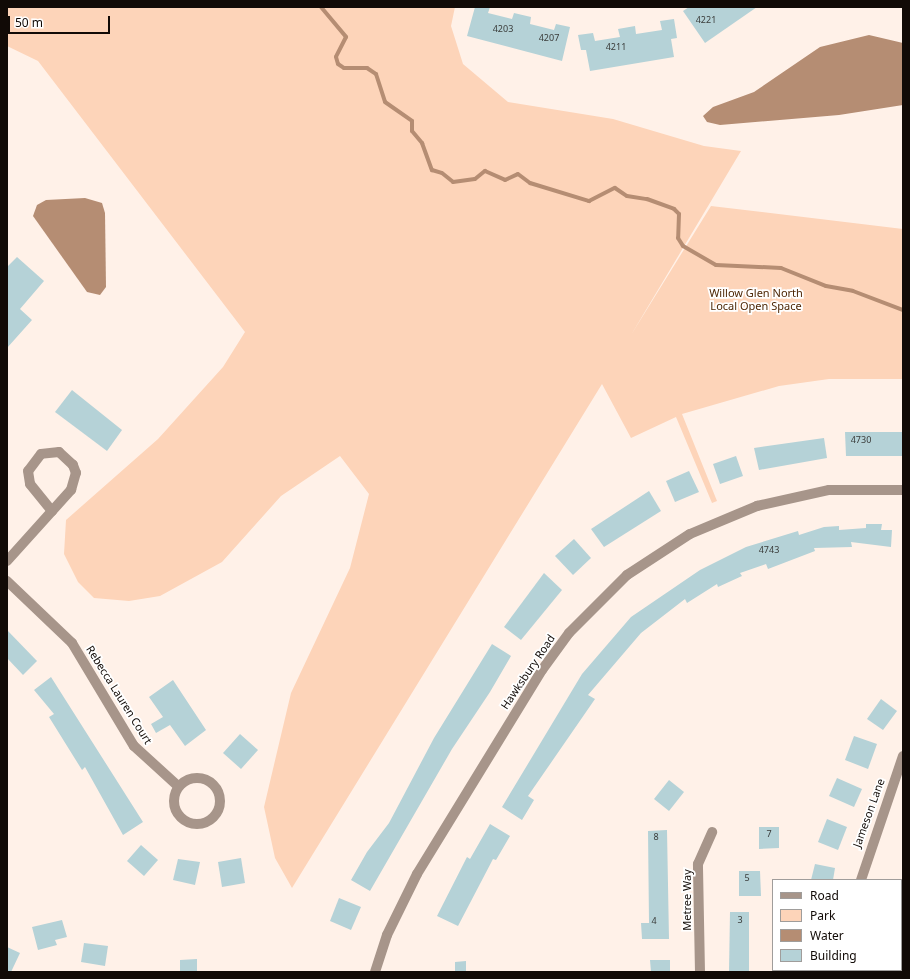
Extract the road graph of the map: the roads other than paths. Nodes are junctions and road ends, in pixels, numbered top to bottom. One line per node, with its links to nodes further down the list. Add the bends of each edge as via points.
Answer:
1 (903, 490): 9 (street, Hawksbury Road, via 829,490 757,506 690,534 627,574 580,622 542,670 417,874 387,935)
2 (52, 511): 2 (street, via 71,490 76,474 73,465 59,452 41,454 28,470 30,484); 3 (street)
3 (7, 561)
4 (7, 581): 6 (street, Rebecca Lauren Court, via 72,643 134,746)
5 (903, 756): 8 (street, Jameson Lane)
6 (178, 786): 6 (street, via 174,804 182,818 198,824 215,816 221,801 219,792 209,780 193,777)
7 (712, 832): 10 (street, Metree Way, via 698,864)
8 (861, 879)
9 (375, 972)
10 (700, 972)

